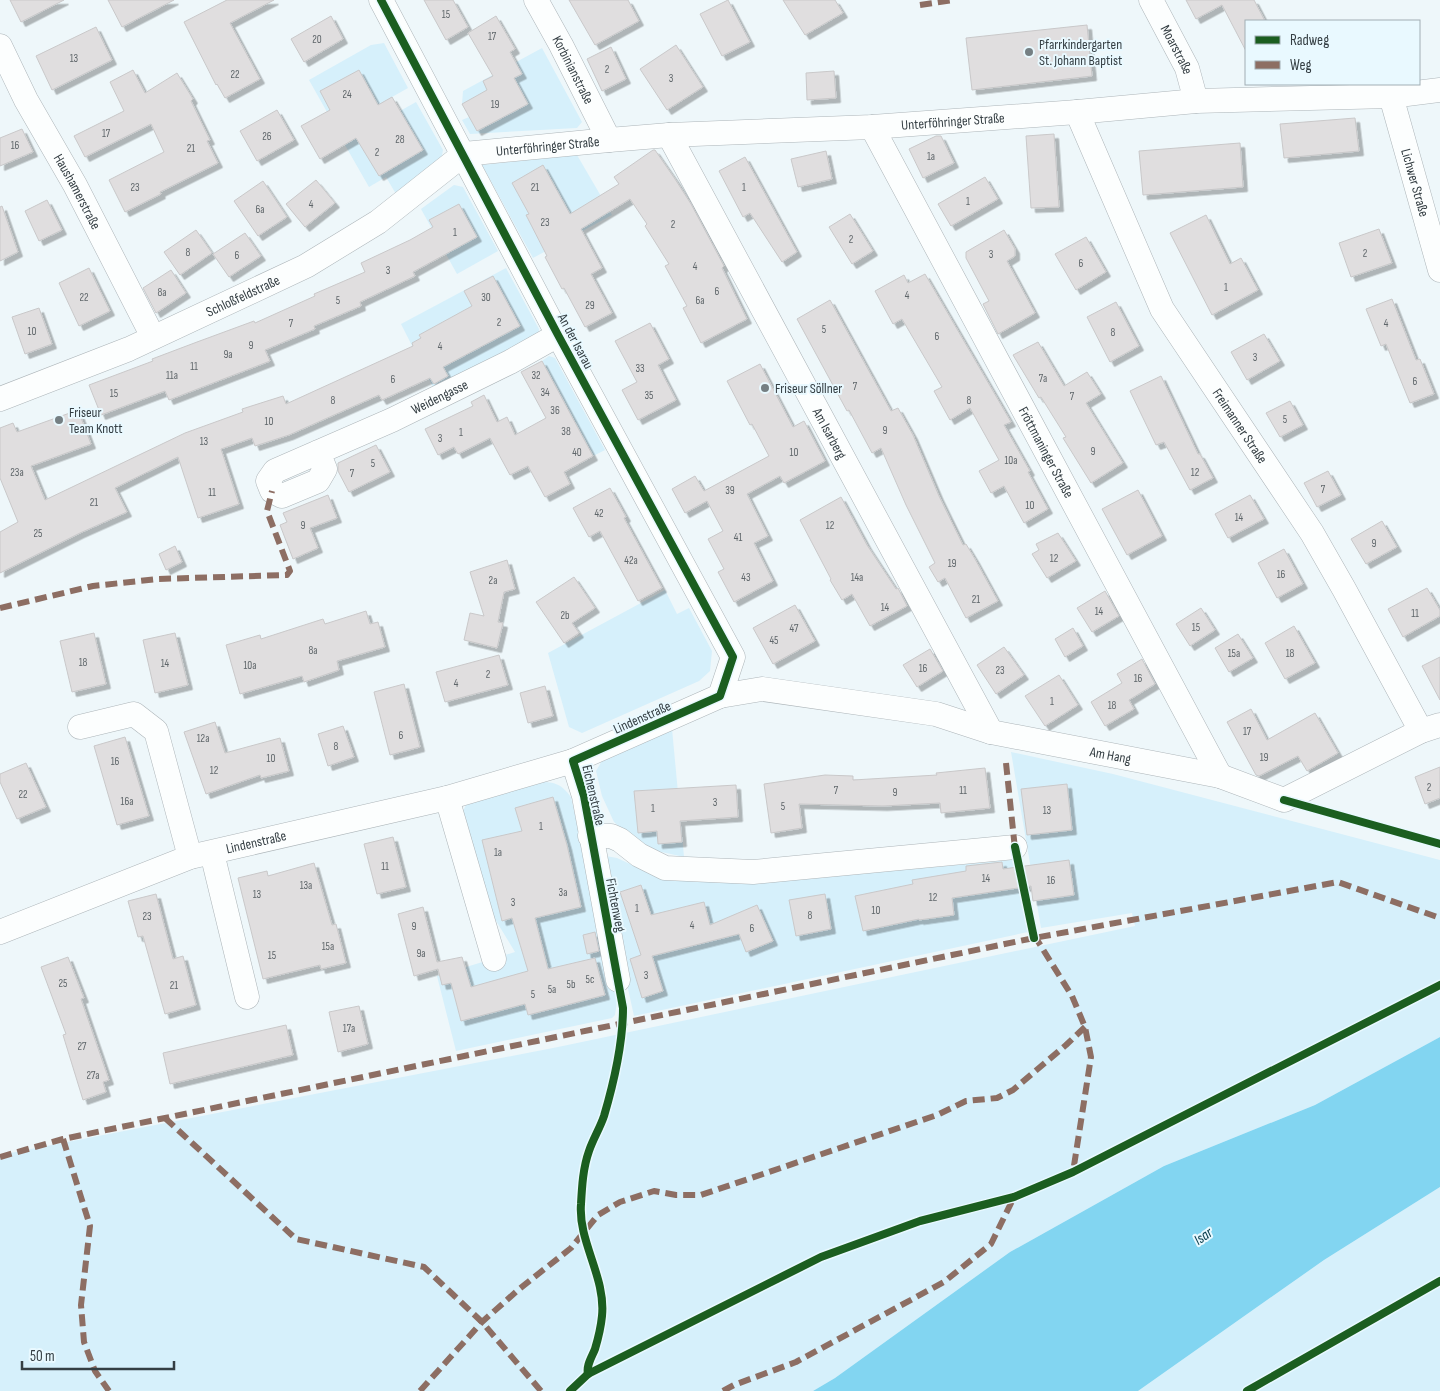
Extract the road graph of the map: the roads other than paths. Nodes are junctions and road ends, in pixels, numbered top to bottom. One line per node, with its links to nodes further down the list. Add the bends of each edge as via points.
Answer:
1 (381, 0): 12 (street, An der Isarau)
2 (536, 0): 11 (street, Korbinianstraße)
3 (1151, 0): 7 (street, Moarstraße, via 1187,68)
4 (0, 46): 15 (street, Haushamerstraße)
5 (1440, 90): 6 (street, Unterföhringer Straße)
6 (1391, 96): 7 (street, Unterföhringer Straße); 13 (street, Lichwer Straße)
7 (1196, 101): 8 (street, Unterföhringer Straße)
8 (1077, 112): 9 (street, Unterföhringer Straße); 22 (street, Freimanner Straße, via 1162,309 1312,533)
9 (872, 127): 10 (street, Unterföhringer Straße); 25 (street, Fröttmaninger Straße)
10 (669, 135): 11 (street, Unterföhringer Straße); 23 (street, Am Isarberg)
11 (609, 140): 12 (street, Unterföhringer Straße)
12 (464, 154): 14 (street, An der Isarau); 15 (street, Schloßfeldstraße, via 378,222 306,266)
13 (1440, 270)
14 (558, 335): 17 (street, Weidengasse, via 392,420); 18 (street, An der Isarau)
15 (153, 337): 16 (street, Schloßfeldstraße)
16 (0, 398)
17 (318, 452)
18 (733, 657): 19 (street); 20 (street)
19 (762, 689): 20 (street, Am Hang); 23 (street, Am Hang, via 936,714)
20 (720, 696): 24 (street, Lindenstraße)
21 (80, 727): 29 (street, Lindenstraße, via 134,714 156,731)
22 (1431, 728): 25 (street, Am Hang, via 1284,800)
23 (991, 732): 25 (street, Am Hang)
24 (574, 760): 26 (street, Lindenstraße); 27 (street, Eichenstraße)
25 (1220, 776)
26 (447, 798): 29 (street, Lindenstraße); 31 (street)
27 (590, 836): 28 (street, Eichenstraße, via 611,836 665,868 753,872); 32 (street, Fichtenweg)
28 (1015, 847)
29 (201, 855): 30 (street, Lindenstraße); 33 (street, Lindenstraße)
30 (0, 932)
31 (494, 959)
32 (618, 980)
33 (248, 997)

